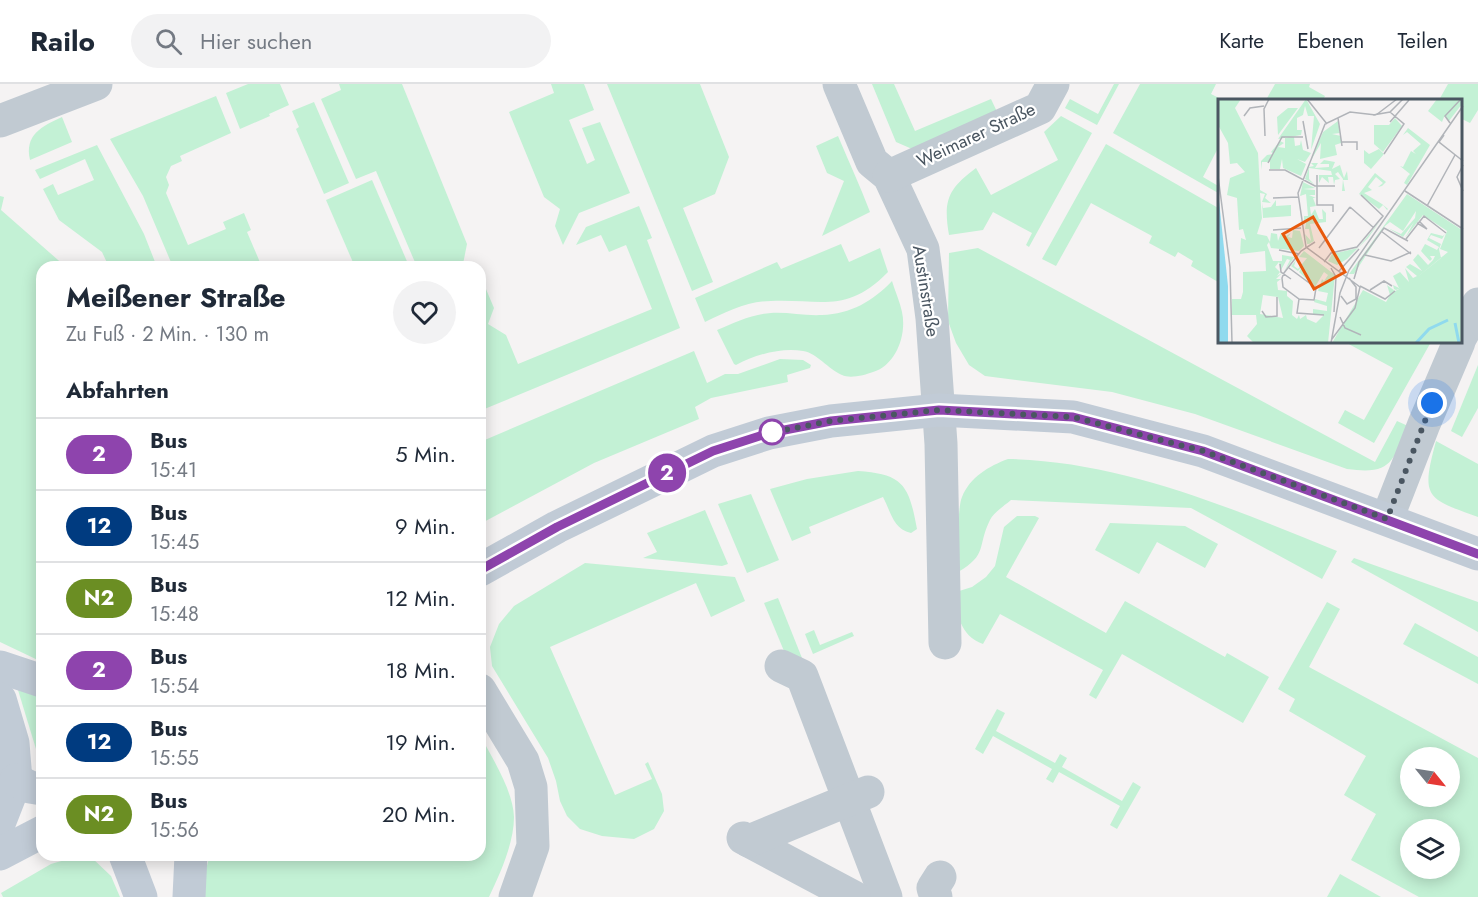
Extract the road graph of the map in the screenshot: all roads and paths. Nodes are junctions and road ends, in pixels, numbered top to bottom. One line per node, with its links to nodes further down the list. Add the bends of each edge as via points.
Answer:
1 (96, 84): 4 (street)
2 (839, 84): 5 (street, Austinstraße, via 872,162)
3 (1053, 84): 5 (street, Weimarer Straße, via 1040,108)
4 (0, 121)
5 (889, 176): 9 (street, Austinstraße, via 923,249)
6 (1478, 304): 7 (street)
7 (1463, 331)
8 (1458, 344): 10 (street)
9 (939, 410): 10 (street, via 1073,417 1203,451); 12 (street, via 831,421 769,433 713,451 557,527); 13 (street, Austinstraße)
10 (1387, 519): 11 (street)
11 (1478, 554)
12 (486, 567)
13 (945, 644)
14 (0, 667): 16 (street)
15 (805, 675): 19 (street)
16 (36, 679)
17 (0, 699): 20 (street)
18 (486, 700): 28 (street, via 523,761 531,787 533,846)
19 (837, 763): 29 (street, via 746,840); 30 (street, via 879,844)
20 (25, 781): 21 (street)
21 (0, 821)
22 (36, 835): 23 (street)
23 (0, 854)
24 (127, 861): 26 (street)
25 (191, 861): 27 (street)
26 (141, 897)
27 (189, 897)
28 (515, 897)
29 (854, 897)
30 (886, 897)

